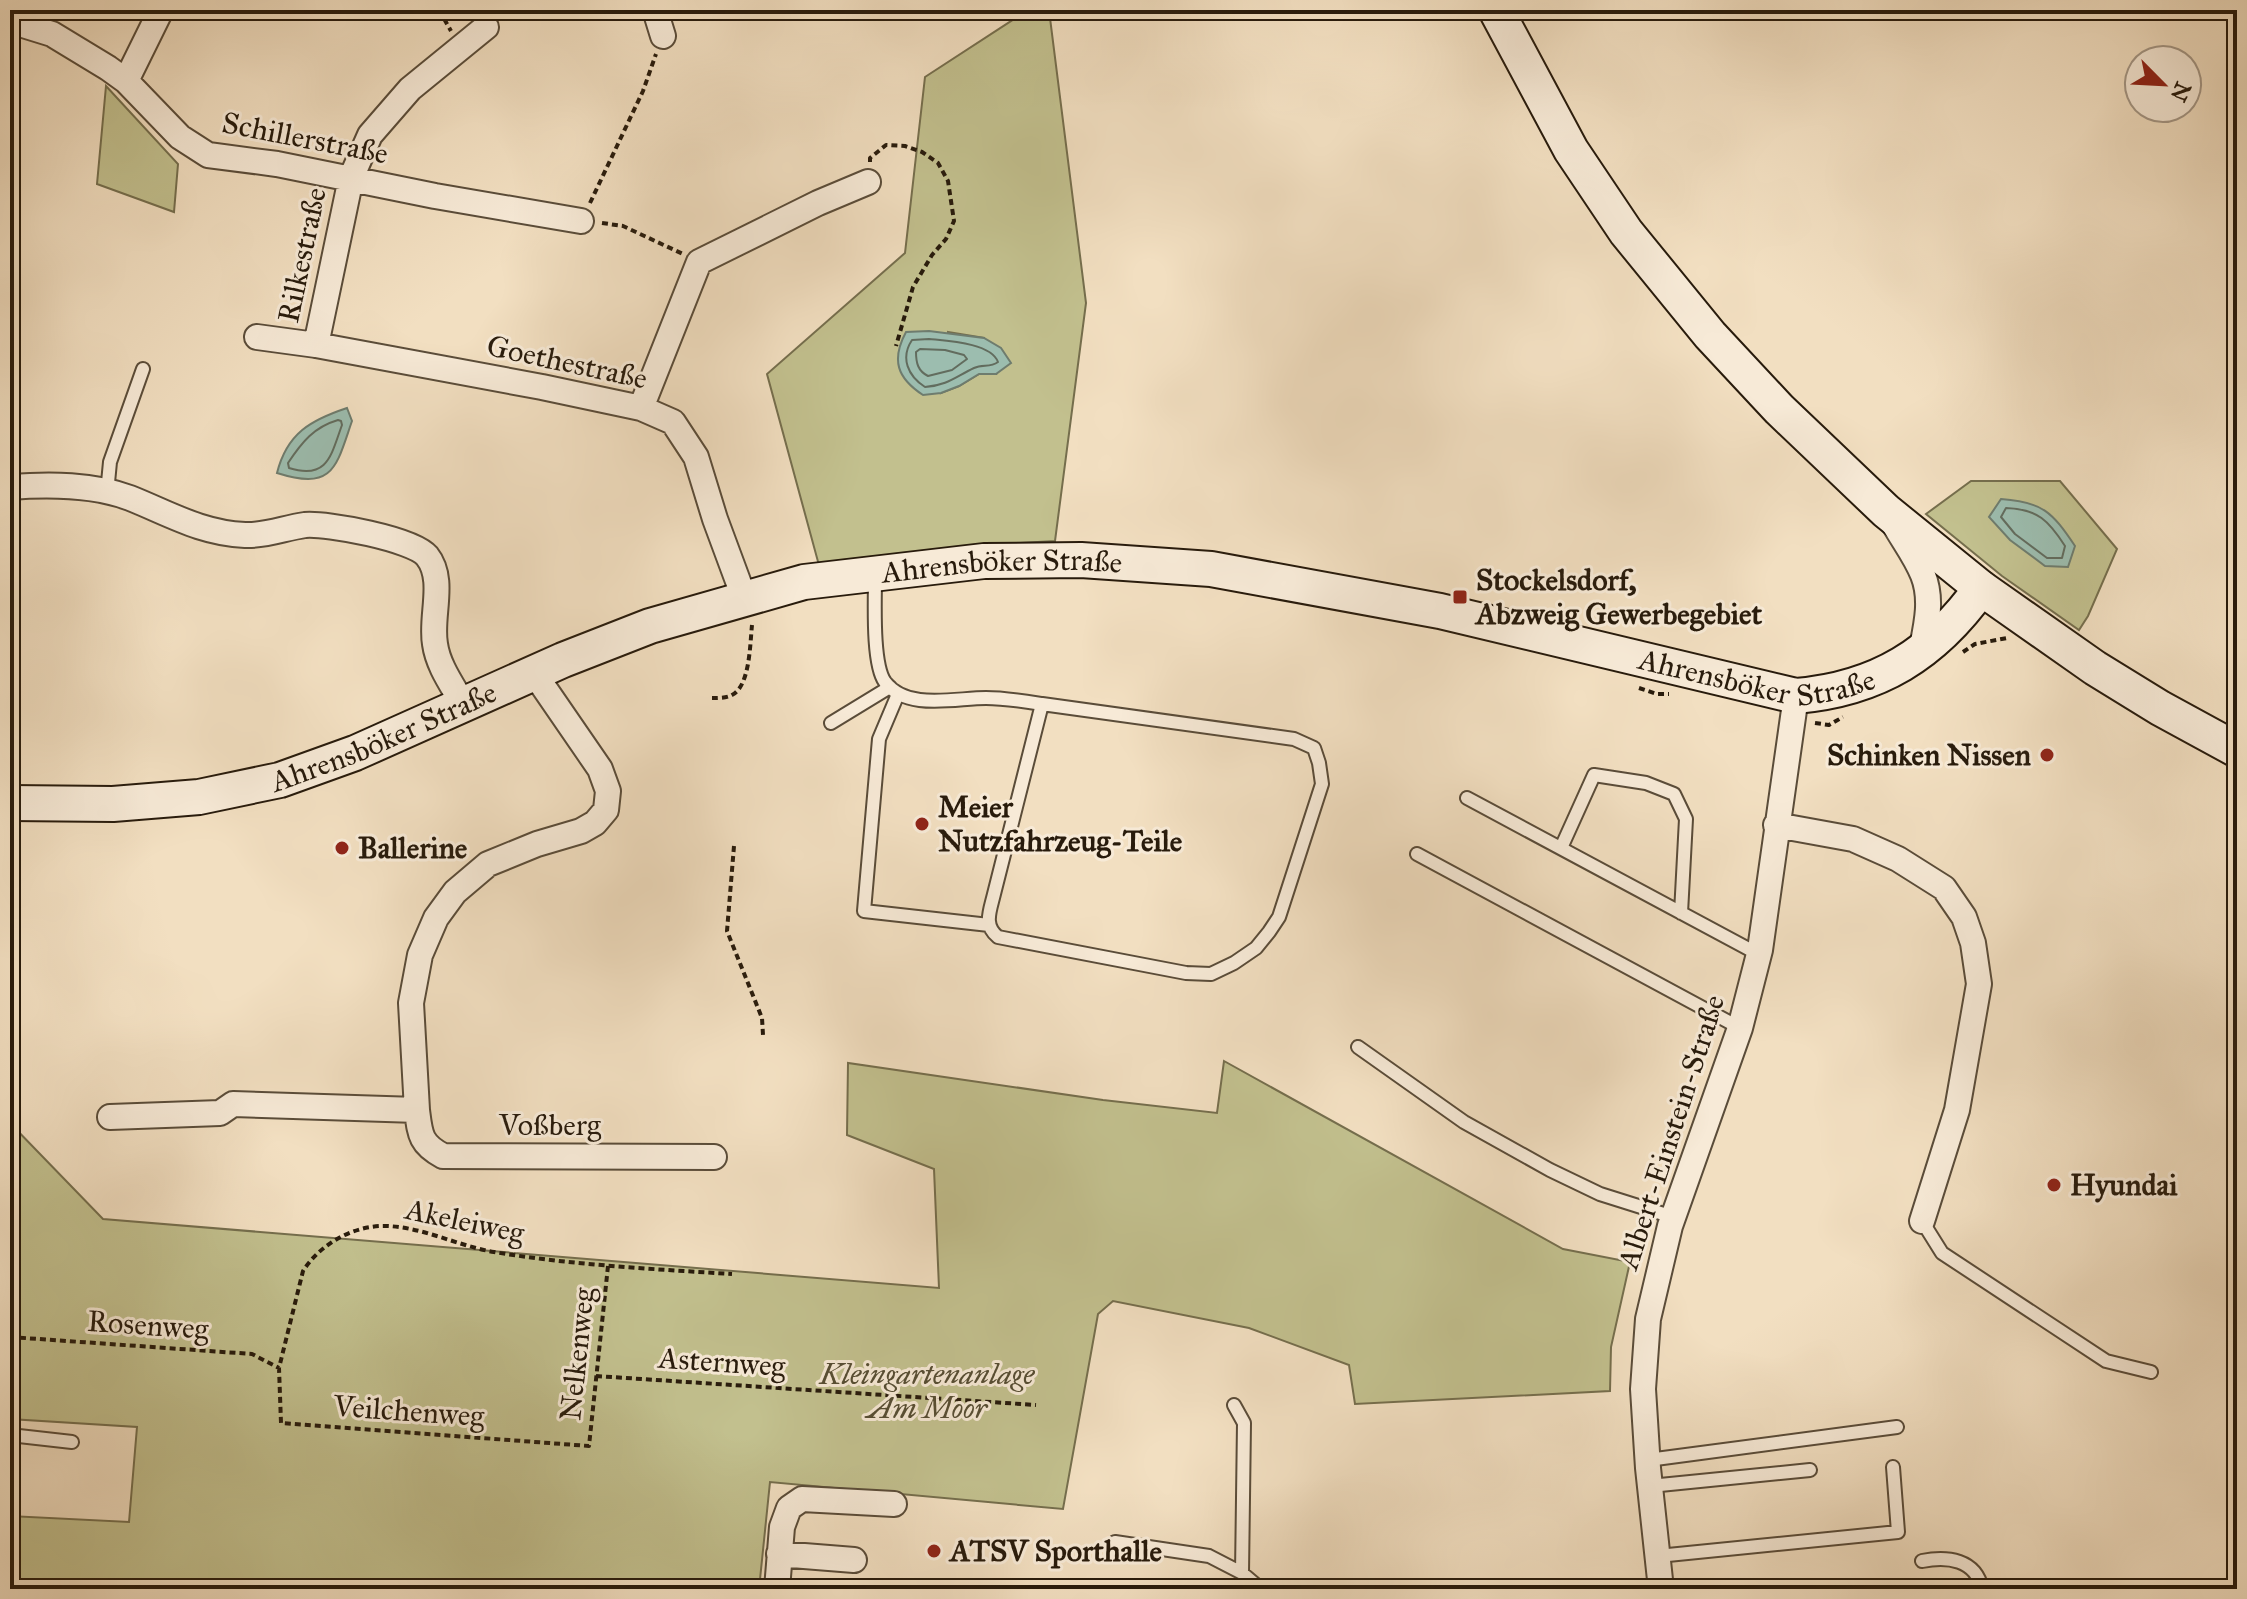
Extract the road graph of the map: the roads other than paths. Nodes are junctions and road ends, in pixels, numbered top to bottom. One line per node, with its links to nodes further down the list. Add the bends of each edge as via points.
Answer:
1 (161, 10): 7 (street)
2 (655, 10): 6 (street)
3 (1496, 10): 17 (street, via 1571,150 1626,232 1710,335)
4 (10, 21): 7 (street, Schillerstraße, via 52,34)
5 (486, 27): 8 (street, Rilkestraße, via 410,89 370,135)
6 (663, 36)
7 (126, 81): 8 (street, Schillerstraße, via 180,137 208,155)
8 (351, 178): 10 (street, Schillerstraße); 12 (street, Rilkestraße)
9 (868, 182): 14 (street, via 699,262)
10 (581, 221)
11 (257, 337): 12 (street, Goethestraße)
12 (316, 345): 14 (street, Goethestraße)
13 (143, 369): 16 (lane, via 110,462)
14 (641, 408): 20 (street, Goethestraße, via 673,422 696,457)
15 (10, 487): 16 (street, via 80,487)
16 (107, 493): 25 (street, via 224,534 258,536 307,525 377,534 422,551 435,571 435,648)
17 (1886, 511): 19 (street); 21 (street, via 1923,574 1927,591)
18 (875, 574): 20 (street, Ahrensböker Straße, via 804,582); 23 (lane, via 877,657 884,681); 24 (street, Ahrensböker Straße, via 984,561 1081,560 1211,569 1440,611)
19 (1981, 588): 21 (street, Ahrensböker Straße, via 1958,619); 28 (street, via 2095,668)
20 (745, 600): 22 (street, Ahrensböker Straße, via 650,626)
21 (1921, 652): 24 (street, Ahrensböker Straße, via 1850,687)
22 (534, 673): 25 (street, Ahrensböker Straße); 39 (street, Voßberg, via 600,769 608,802 602,816 581,831 488,864 455,892 436,918 420,955 411,1003)
23 (894, 690): 26 (lane, via 932,701 1002,698); 27 (lane); 35 (lane, via 879,739 864,911)
24 (1796, 696): 31 (street, Albert-Einstein-Straße)
25 (463, 704): 30 (street, Ahrensböker Straße, via 280,780 199,797 113,804)
26 (1042, 704): 35 (lane); 35 (lane, via 1294,739 1314,748 1322,784 1279,917 1256,948 1211,974 998,937)
27 (831, 723)
28 (2237, 750)
29 (1467, 798): 32 (lane)
30 (10, 803)
31 (1776, 825): 36 (street, Albert-Einstein-Straße); 43 (street, via 1853,839 1898,859 1944,888 1964,917 1979,984 1957,1110)
32 (1561, 848): 34 (lane); 34 (lane, via 1594,775 1646,783 1674,794 1686,819)
33 (1417, 854): 37 (lane)
34 (1681, 913): 36 (lane)
35 (989, 925)
36 (1758, 954): 37 (street, Albert-Einstein-Straße)
37 (1740, 1028): 42 (street, Albert-Einstein-Straße)
38 (1358, 1047): 42 (lane, via 1464,1122 1550,1170 1600,1194)
39 (417, 1110): 40 (street, via 233,1104 220,1113); 41 (street, Voßberg, via 420,1134 443,1156)
40 (110, 1117)
41 (714, 1157)
42 (1673, 1217): 49 (street, Albert-Einstein-Straße, via 1648,1319 1643,1389)
43 (1922, 1221): 44 (lane, via 1942,1253 2106,1361)
44 (2151, 1372)
45 (1234, 1405): 59 (lane, via 1244,1423)
46 (1897, 1427): 49 (lane)
47 (10, 1435): 48 (lane)
48 (72, 1442)
49 (1648, 1460): 52 (street, Albert-Einstein-Straße)
50 (1893, 1467): 56 (lane, via 1898,1532)
51 (1810, 1470): 52 (lane)
52 (1650, 1486): 56 (street, Albert-Einstein-Straße)
53 (894, 1504): 55 (street, via 802,1499 789,1508)
54 (1115, 1542): 59 (lane, via 1209,1556)
55 (779, 1554): 57 (street); 60 (street)
56 (1658, 1556): 62 (street, Albert-Einstein-Straße)
57 (854, 1560)
58 (1922, 1561): 63 (lane, via 1953,1560 1974,1570)
59 (1242, 1573): 61 (lane)
60 (777, 1589)
61 (1261, 1589)
62 (1661, 1589)
63 (1982, 1589)

